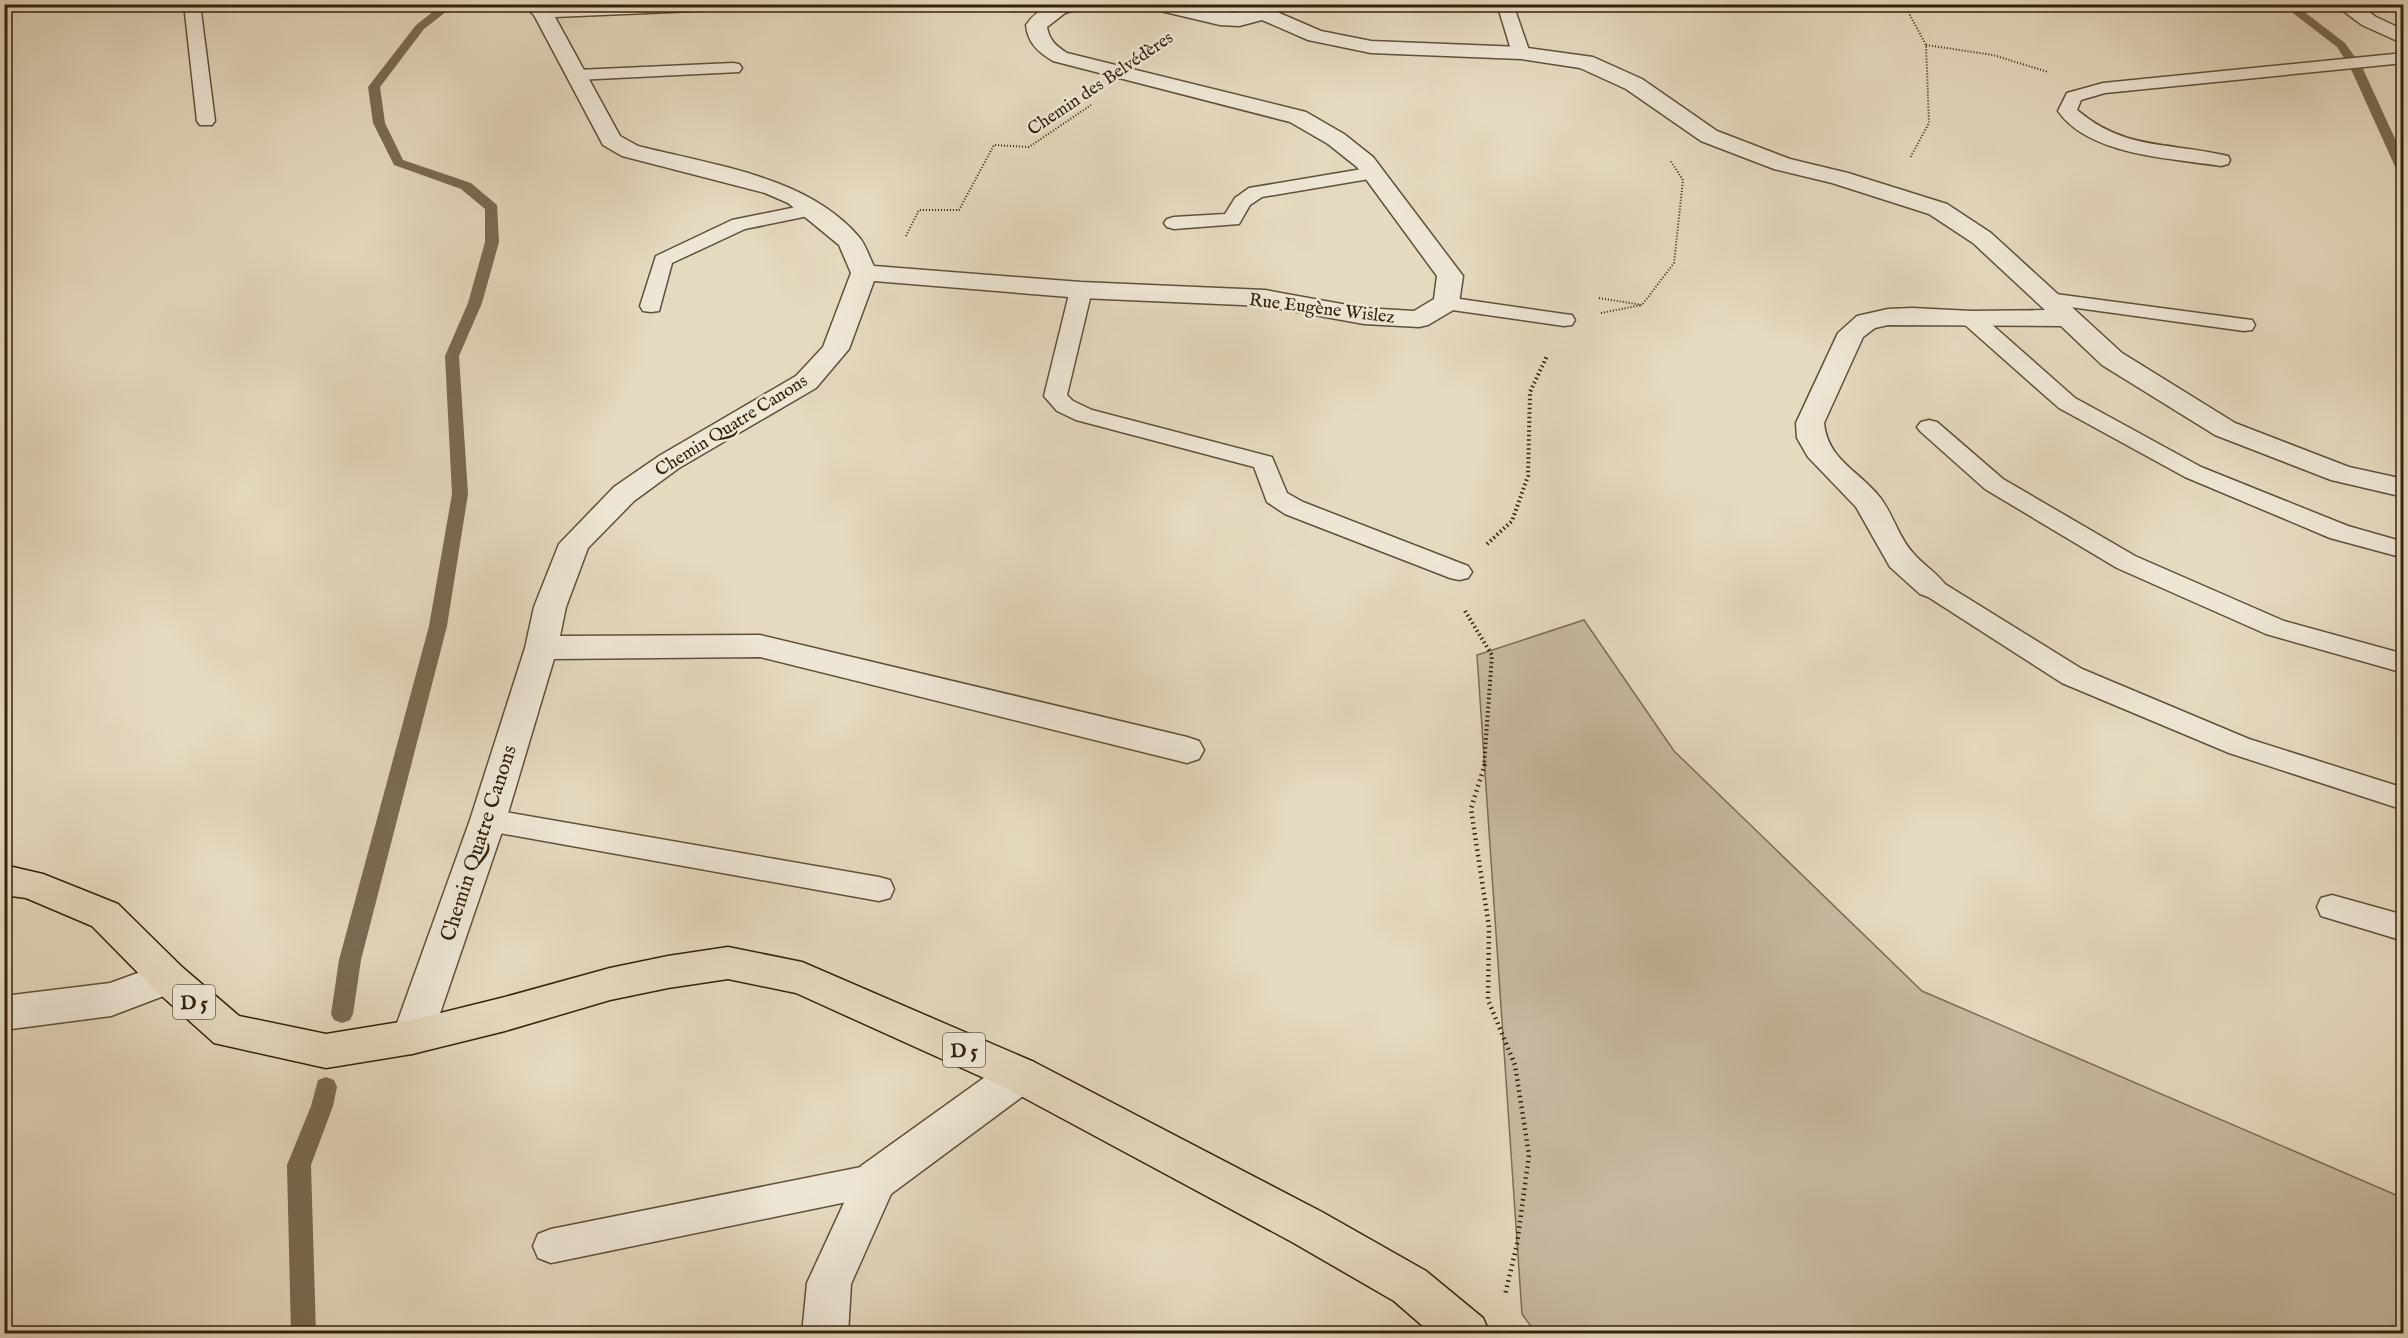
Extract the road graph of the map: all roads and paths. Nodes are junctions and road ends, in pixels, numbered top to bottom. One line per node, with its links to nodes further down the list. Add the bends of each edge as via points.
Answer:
1 (192, 4): 18 (lane)
2 (718, 4): 8 (street)
3 (1074, 4): 16 (street, via 1058,9 1036,25 1043,47 1060,57)
4 (1155, 4): 9 (street, via 1239,20)
5 (1505, 4): 12 (lane)
6 (1904, 4): 11 (path)
7 (2344, 4): 10 (street)
8 (537, 8): 15 (street)
9 (1259, 9): 12 (street, via 1316,36 1371,46)
10 (2403, 38)
11 (1926, 45): 17 (path, via 1993,55); 22 (path, via 1929,123)
12 (1521, 53): 22 (street, via 1585,62 1634,84 1709,136 1782,164)
13 (2403, 58): 17 (lane)
14 (733, 68): 15 (lane)
15 (577, 75): 23 (street, via 611,140 630,151 773,188)
16 (1134, 76): 21 (street, via 1298,117 1336,139); 25 (path, Chemin des Belvédères, via 1029,147 994,145 959,210 919,210)
17 (2103, 88): 20 (lane, via 2073,97 2067,111 2088,129 2125,145)
18 (206, 121)
19 (1667, 154): 29 (path, via 1683,180 1674,263)
20 (2221, 160)
21 (1374, 173): 24 (lane, via 1256,192 1242,202 1232,220); 28 (street, via 1450,276)
22 (1892, 194): 31 (street, via 1938,209 1982,238)
23 (811, 210): 25 (street, via 849,242); 30 (lane, via 739,224 663,260)
24 (1174, 223)
25 (875, 273): 26 (street, Rue Eugène Wislez); 40 (street, Chemin Quatre Canons, via 836,349 806,382 669,462 624,494 574,544 550,607)
26 (1081, 290): 28 (street, Rue Eugène Wislez, via 1265,298 1364,316 1419,319); 38 (lane, via 1055,396 1065,406 1084,415 1264,462 1276,497 1294,508)
27 (1597, 298): 29 (path)
28 (1446, 303): 33 (lane)
29 (1642, 305): 33 (path)
30 (651, 306)
31 (2057, 308): 32 (street); 34 (lane); 36 (street, via 2112,359 2225,429 2342,474)
32 (1972, 319): 37 (lane, via 2067,404 2193,472 2339,532); 39 (street, via 1912,316 1866,321 1851,333 1810,423 1811,438 1822,457 1868,502 1901,560)
33 (1564, 320): 38 (path, via 1530,393 1528,476 1512,521)
34 (2244, 325)
35 (1929, 427): 41 (lane, via 1994,484 2126,562 2275,628)
36 (2403, 488)
37 (2403, 550)
38 (1459, 572): 55 (path, via 1465,611 1492,655 1485,763 1471,809 1489,927 1488,1000 1515,1065 1529,1155 1517,1244)
39 (1930, 587): 43 (lane, via 2072,676 2239,746)
40 (541, 648): 42 (street, via 760,646); 44 (street, Chemin Quatre Canons)
41 (2403, 664)
42 (1187, 750)
43 (2403, 799)
44 (488, 820): 46 (lane); 51 (street, Chemin Quatre Canons)
45 (4, 880): 49 (main road, D 5, via 30,884 105,915)
46 (879, 889)
47 (2332, 907): 48 (lane)
48 (2403, 928)
49 (168, 978): 50 (street, via 111,999); 51 (main road, D 5, via 228,1031 326,1051)
50 (4, 1013)
51 (412, 1037): 52 (main road, D 5, via 610,984 728,963 802,978)
52 (1020, 1075): 53 (street); 57 (main road, D 5, via 1410,1286)
53 (876, 1180): 54 (lane); 56 (street, via 829,1283)
54 (551, 1246)
55 (1504, 1300)
56 (825, 1334)
57 (1467, 1334)

